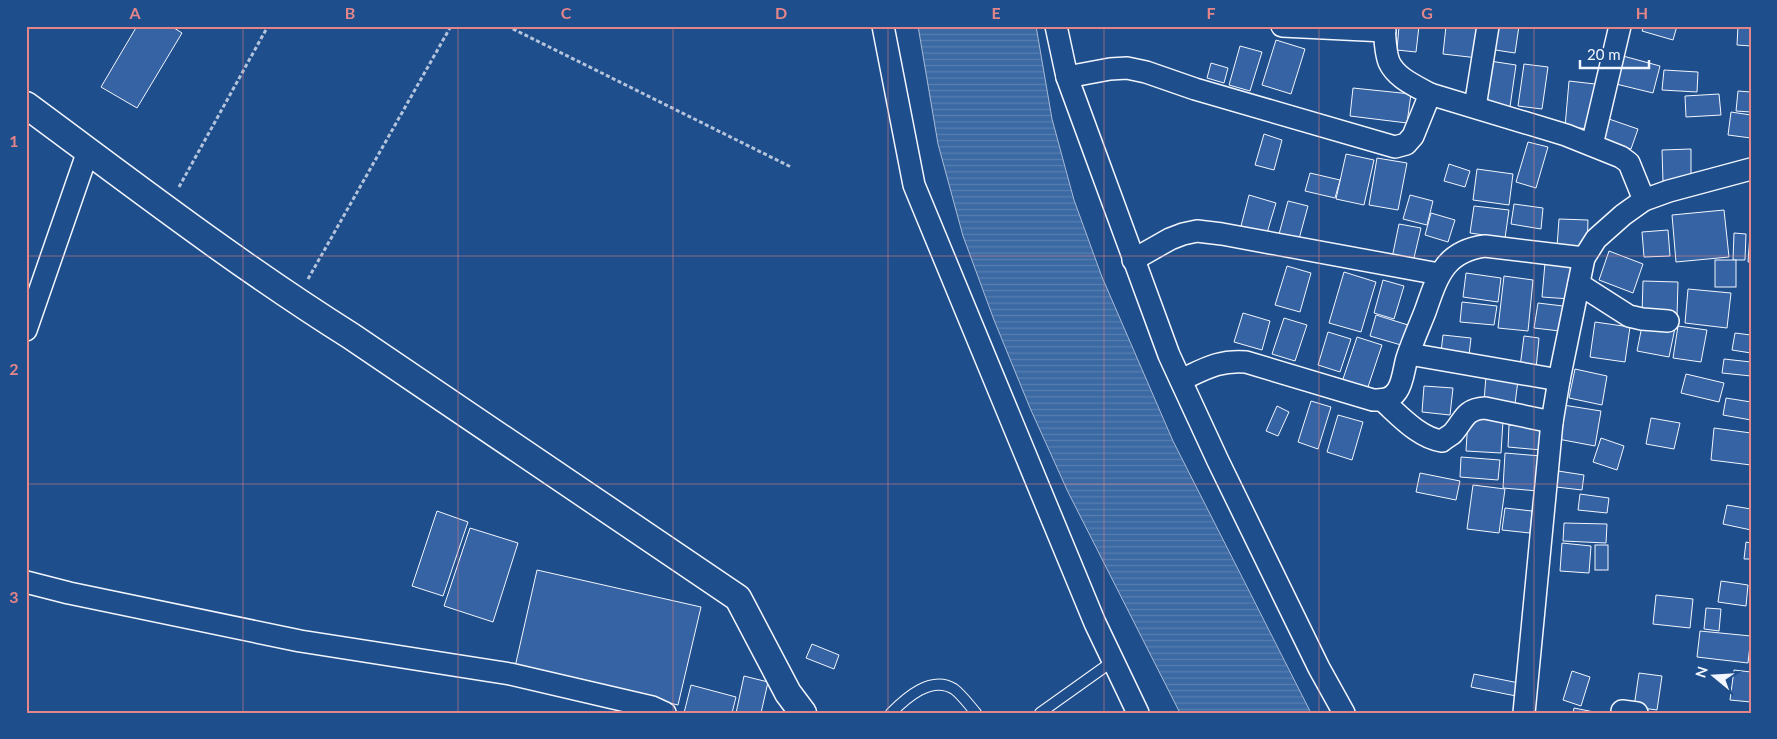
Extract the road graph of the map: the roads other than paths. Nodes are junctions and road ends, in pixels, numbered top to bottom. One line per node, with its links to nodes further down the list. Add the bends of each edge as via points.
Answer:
1 (883, 26): 27 (street, via 914,185)
2 (1056, 26): 7 (street)
3 (1282, 26): 6 (street)
4 (1488, 26): 10 (street)
5 (1620, 26): 11 (street)
6 (1384, 29): 8 (street, via 1389,62 1396,72)
7 (1067, 77): 8 (street, via 1110,69 1146,72 1395,147 1406,144 1413,136); 16 (street)
8 (1430, 94): 10 (street)
9 (26, 105): 12 (street)
10 (1475, 107): 11 (street)
11 (1592, 145): 14 (street, via 1629,163)
12 (88, 151): 20 (street); 29 (street, via 295,301 738,598 788,693)
13 (1751, 169): 14 (street)
14 (1644, 200): 15 (street, via 1596,240)
15 (1584, 258): 17 (street, via 1485,246 1458,255); 18 (street)
16 (1133, 260): 17 (street, via 1170,239 1197,231); 22 (street)
17 (1439, 274): 21 (street)
18 (1579, 284): 19 (street, via 1629,316); 23 (street)
19 (1668, 321)
20 (26, 330)
21 (1409, 354): 23 (street); 24 (street, via 1398,391)
22 (1181, 380): 24 (street, via 1219,363 1246,362); 34 (street)
23 (1559, 380): 25 (street)
24 (1382, 400): 25 (street, via 1432,440 1442,441 1452,434 1467,414 1476,408)
25 (1552, 422): 35 (street)
26 (26, 582): 28 (street, via 68,594 300,641 510,674)
27 (1113, 661): 32 (lane); 33 (street)
28 (665, 713)
29 (803, 713)
30 (891, 713): 31 (lane, via 925,687 945,686 955,690)
31 (976, 713)
32 (1040, 713)
33 (1138, 713)
34 (1344, 713)
35 (1524, 713)

